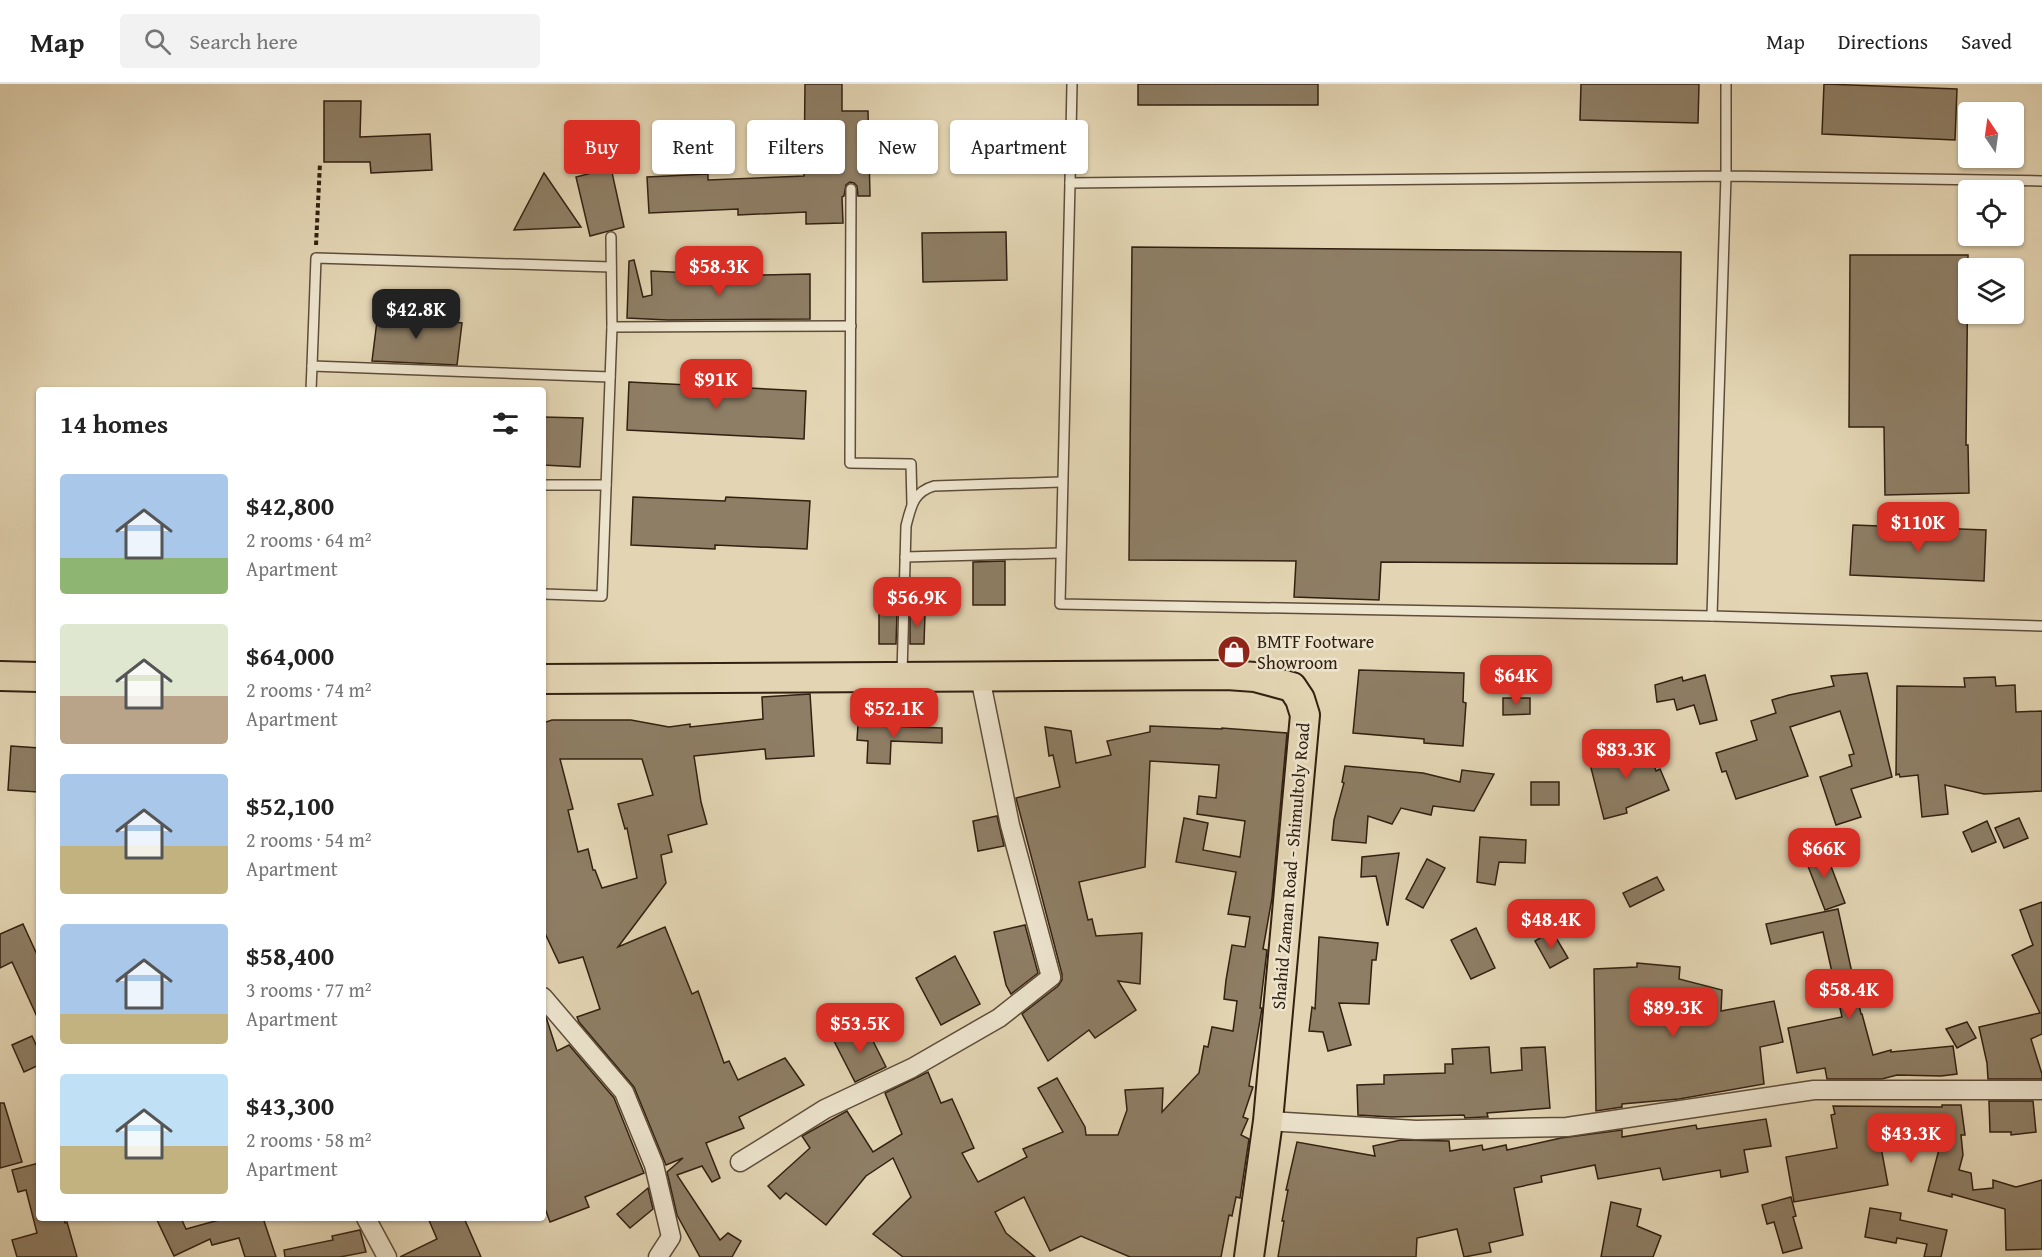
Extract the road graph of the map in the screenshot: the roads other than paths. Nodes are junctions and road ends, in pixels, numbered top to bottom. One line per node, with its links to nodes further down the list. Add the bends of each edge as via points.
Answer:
1 (1072, 84): 5 (lane)
2 (1726, 84): 3 (lane)
3 (1726, 176): 4 (lane); 5 (lane); 21 (lane)
4 (2042, 182)
5 (1070, 183): 14 (lane)
6 (852, 189): 9 (lane)
7 (611, 237): 8 (lane)
8 (611, 267): 10 (lane); 11 (lane, via 316,258)
9 (851, 326): 10 (lane); 17 (lane, via 850,463 911,464)
10 (612, 327): 12 (lane)
11 (312, 366): 12 (lane); 13 (lane)
12 (610, 377): 16 (lane)
13 (310, 387)
14 (1061, 482): 17 (lane, via 934,486 917,494); 18 (lane)
15 (546, 485): 16 (lane)
16 (606, 485): 20 (lane, via 602,596)
17 (912, 504): 19 (lane, via 906,526)
18 (1060, 553): 19 (lane); 21 (lane, via 1060,604)
19 (905, 557): 26 (lane)
20 (546, 594)
21 (1712, 616): 22 (lane)
22 (2042, 626)
23 (0, 676): 25 (main road)
24 (980, 676): 26 (main road, Shahid Zaman Road - Shimultoly Road); 30 (main road, Shahid Zaman Road - Shimultoly Road, via 1255,677 1292,687 1300,699 1305,715); 31 (street, via 1010,825 1051,977 999,1018 912,1068 825,1109)
25 (36, 677)
26 (902, 677): 27 (main road, Shahid Zaman Road - Shimultoly Road)
27 (546, 679)
28 (546, 1001): 34 (street, via 624,1092 654,1165 671,1236)
29 (2042, 1090): 30 (street, via 1814,1090 1567,1127 1416,1130)
30 (1268, 1121): 35 (main road, Shahid Zaman Road - Shimultoly Road)
31 (740, 1162)
32 (368, 1221): 33 (street)
33 (387, 1257)
34 (658, 1257)
35 (1249, 1257)

